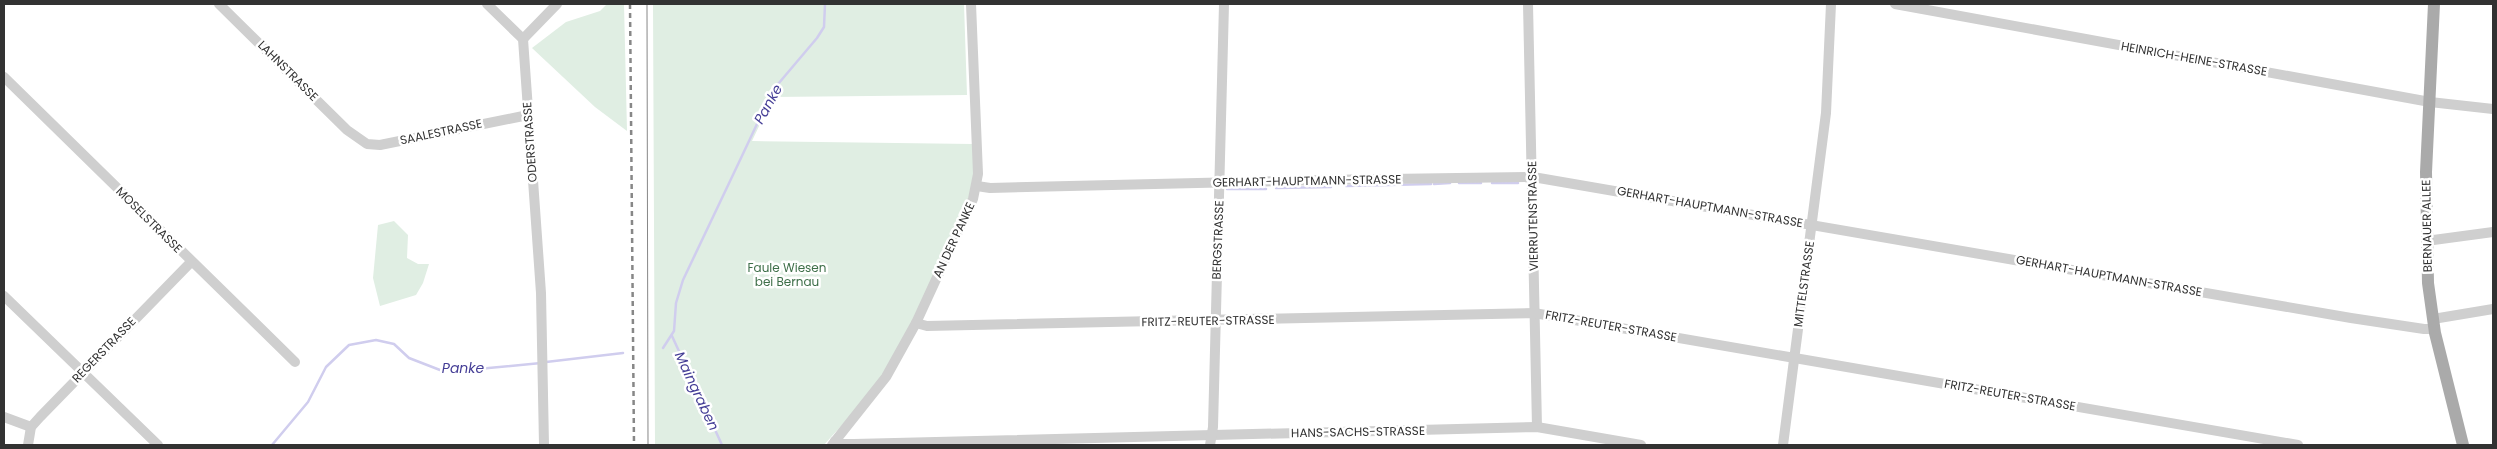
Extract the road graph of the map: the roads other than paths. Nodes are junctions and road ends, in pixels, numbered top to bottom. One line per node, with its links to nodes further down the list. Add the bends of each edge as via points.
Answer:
1 (219, 4): 15 (street, LAHNSTRASSE)
2 (486, 4): 10 (street)
3 (557, 4): 10 (street)
4 (971, 4): 18 (street, AN DER PANKE)
5 (1224, 4): 17 (street, BERGSTRASSE)
6 (1528, 4): 16 (street, VIERRUTENSTRASSE)
7 (1831, 4): 19 (street, MITTELSTRASSE, via 1826,112)
8 (1895, 4): 12 (street, HEINRICH-HEINE-STRASSE)
9 (2434, 4): 12 (main road, BERNAUER ALLEE)
10 (523, 39): 14 (street, ODERSTRASSE)
11 (4, 77): 22 (street, MOSELSTRASSE)
12 (2430, 102): 13 (street, HEINRICH-HEINE-STRASSE); 21 (main road, BERNAUER ALLEE)
13 (2493, 109)
14 (528, 115): 15 (street, SAALESTRASSE, via 380,145 367,144); 39 (street, ODERSTRASSE, via 541,296)
15 (356, 138)
16 (1533, 177): 17 (street, GERHART-HAUPTMANN-STRASSE); 19 (street, GERHART-HAUPTMANN-STRASSE); 25 (street, VIERRUTENSTRASSE)
17 (1220, 183): 18 (street, GERHART-HAUPTMANN-STRASSE); 26 (street, BERGSTRASSE)
18 (977, 186): 27 (street, AN DER PANKE)
19 (1812, 224): 28 (street, GERHART-HAUPTMANN-STRASSE, via 2351,318 2424,329); 29 (street, MITTELSTRASSE)
20 (2493, 232): 21 (street)
21 (2426, 242): 28 (main road, BERNAUER ALLEE)
22 (191, 262): 30 (street, MOSELSTRASSE); 31 (street, REGERSTRASSE)
23 (4, 296): 31 (street)
24 (2493, 309): 28 (street, GERHART-HAUPTMANN-STRASSE)
25 (1534, 313): 26 (street, FRITZ-REUTER-STRASSE); 29 (street, FRITZ-REUTER-STRASSE); 34 (street, VIERRUTENSTRASSE)
26 (1215, 321): 27 (street, FRITZ-REUTER-STRASSE, via 927,326); 35 (street, BERGSTRASSE)
27 (916, 323): 36 (street, AN DER PANKE, via 886,377)
28 (2434, 324): 43 (main road, BERNAUER ALLEE)
29 (1794, 358): 41 (street, MITTELSTRASSE); 42 (street, FRITZ-REUTER-STRASSE)
30 (296, 362)
31 (83, 371): 33 (street, REGERSTRASSE); 38 (street)
32 (4, 417): 33 (street)
33 (31, 427): 37 (street)
34 (1537, 427): 35 (street, HANS-SACHS-STRASSE); 40 (street, HANS-SACHS-STRASSE)
35 (1211, 440): 36 (street, HANS-SACHS-STRASSE)
36 (833, 443)
37 (28, 445)
38 (158, 445)
39 (544, 445)
40 (1641, 445)
41 (1783, 445)
42 (2298, 445)
43 (2463, 445)

